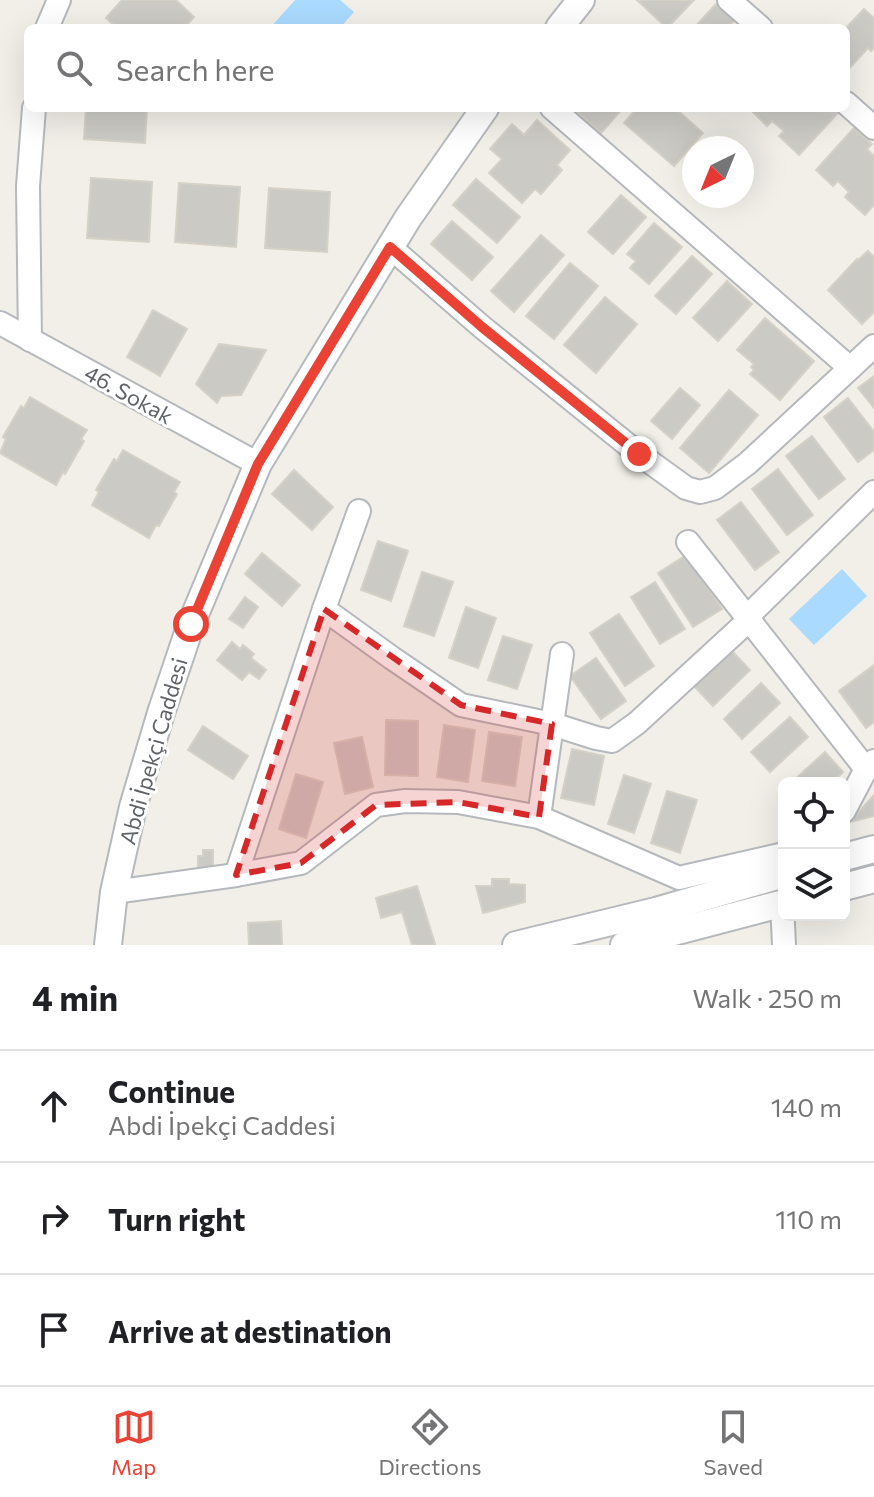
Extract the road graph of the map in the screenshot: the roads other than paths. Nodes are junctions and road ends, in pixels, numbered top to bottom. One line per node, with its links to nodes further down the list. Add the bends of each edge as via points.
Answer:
1 (59, 0): 4 (street)
2 (581, 0): 5 (street)
3 (729, 0): 6 (street)
4 (49, 24)
5 (562, 24)
6 (756, 24)
7 (850, 107): 11 (street)
8 (34, 112): 14 (street, via 28,186)
9 (482, 112): 12 (street, Abdi İpekçi Caddesi)
10 (557, 112): 16 (street)
11 (874, 128)
12 (390, 247): 16 (street, via 639,454 686,488 700,492 727,480); 17 (street, Abdi İpekçi Caddesi)
13 (0, 323): 14 (street, 46. Sokak)
14 (30, 340): 17 (street, 46. Sokak)
15 (874, 346): 16 (street)
16 (850, 368)
17 (258, 464): 35 (street, Abdi İpekçi Caddesi, via 191,624 161,713)
18 (874, 492): 22 (street)
19 (359, 511): 21 (street)
20 (688, 542): 22 (street)
21 (324, 609): 24 (street, via 461,705); 31 (street)
22 (748, 618): 24 (street, via 612,741); 25 (street)
23 (562, 654): 24 (street)
24 (552, 724): 27 (street)
25 (870, 765): 26 (street)
26 (850, 800)
27 (539, 817): 29 (street, via 679,878); 31 (street, via 458,802 376,805 301,863)
28 (874, 849): 30 (street)
29 (778, 855)
30 (850, 855)
31 (236, 875): 35 (street)
32 (778, 876): 39 (street)
33 (874, 879): 34 (street)
34 (850, 885)
35 (114, 892): 38 (street, Abdi İpekçi Caddesi)
36 (778, 904): 40 (street)
37 (783, 921): 41 (street)
38 (108, 945)
39 (516, 945)
40 (624, 945)
41 (784, 945)

